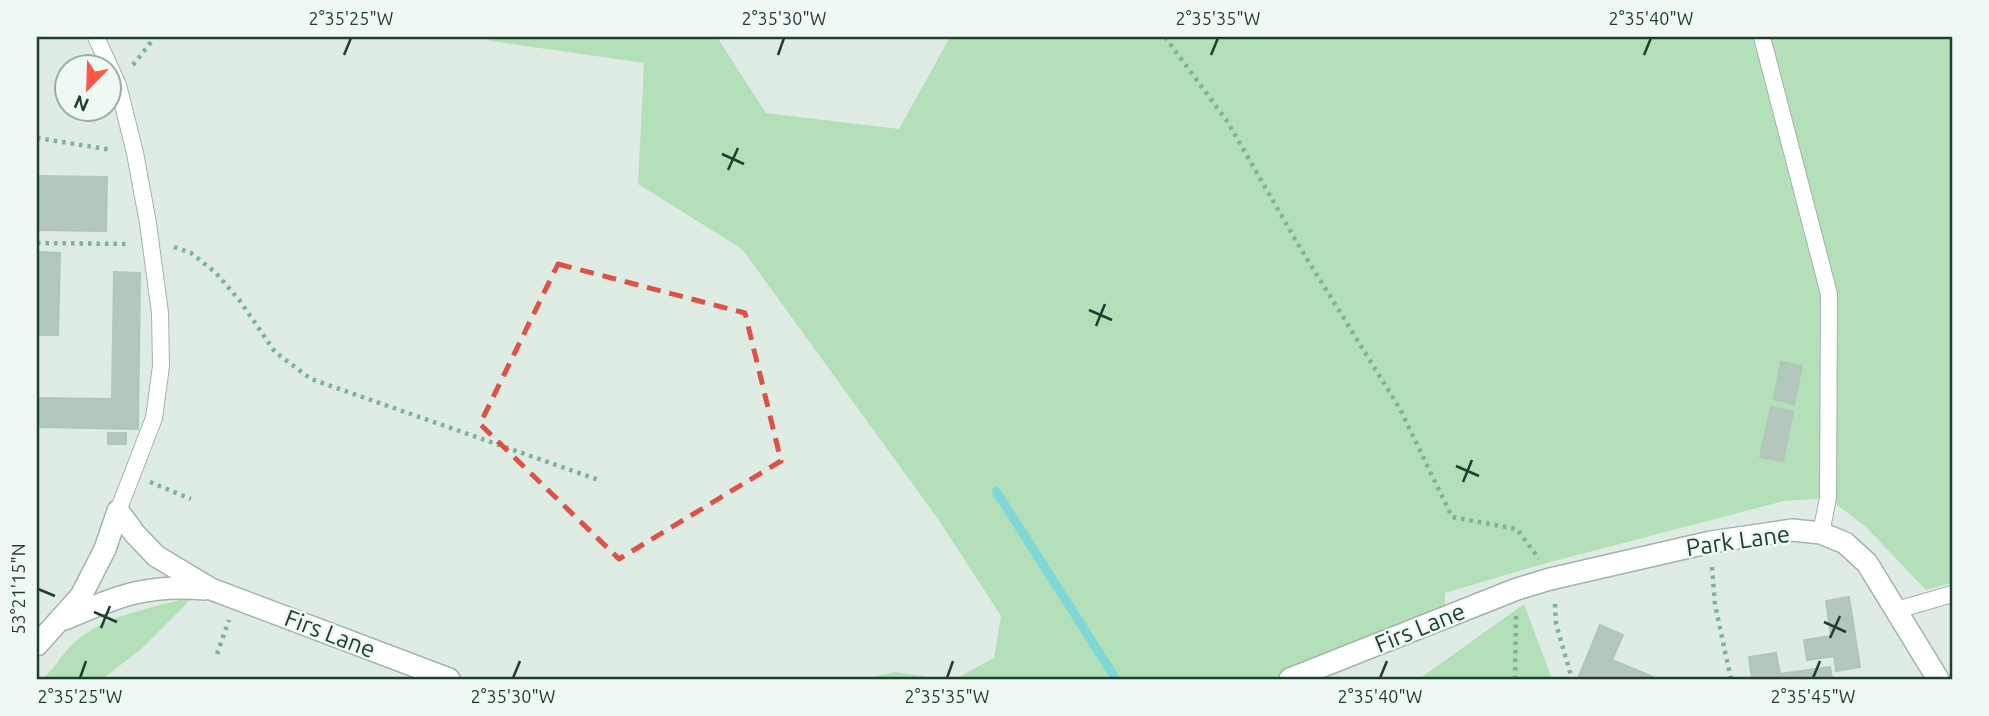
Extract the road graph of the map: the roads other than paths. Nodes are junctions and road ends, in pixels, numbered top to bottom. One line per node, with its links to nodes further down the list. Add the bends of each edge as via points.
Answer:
1 (96, 37): 3 (lane, via 118,85 135,153 160,313 161,366 154,418)
2 (1762, 37): 4 (lane, via 1829,294 1828,498)
3 (118, 511): 6 (street, Firs Lane, via 156,556); 9 (street, Firs Lane, via 80,596)
4 (1821, 533): 5 (street, Park Lane, via 1792,530 1711,542); 8 (street, Park Lane, via 1845,543 1867,563)
5 (1559, 577): 12 (street, Firs Lane, via 1517,589)
6 (211, 589): 9 (street, Firs Lane, via 173,586 144,590); 11 (street, Firs Lane)
7 (1952, 594): 8 (lane)
8 (1897, 610): 13 (street, Park Lane)
9 (60, 621): 10 (street, Firs Lane)
10 (37, 645)
11 (449, 679)
12 (1290, 679)
13 (1938, 679)

